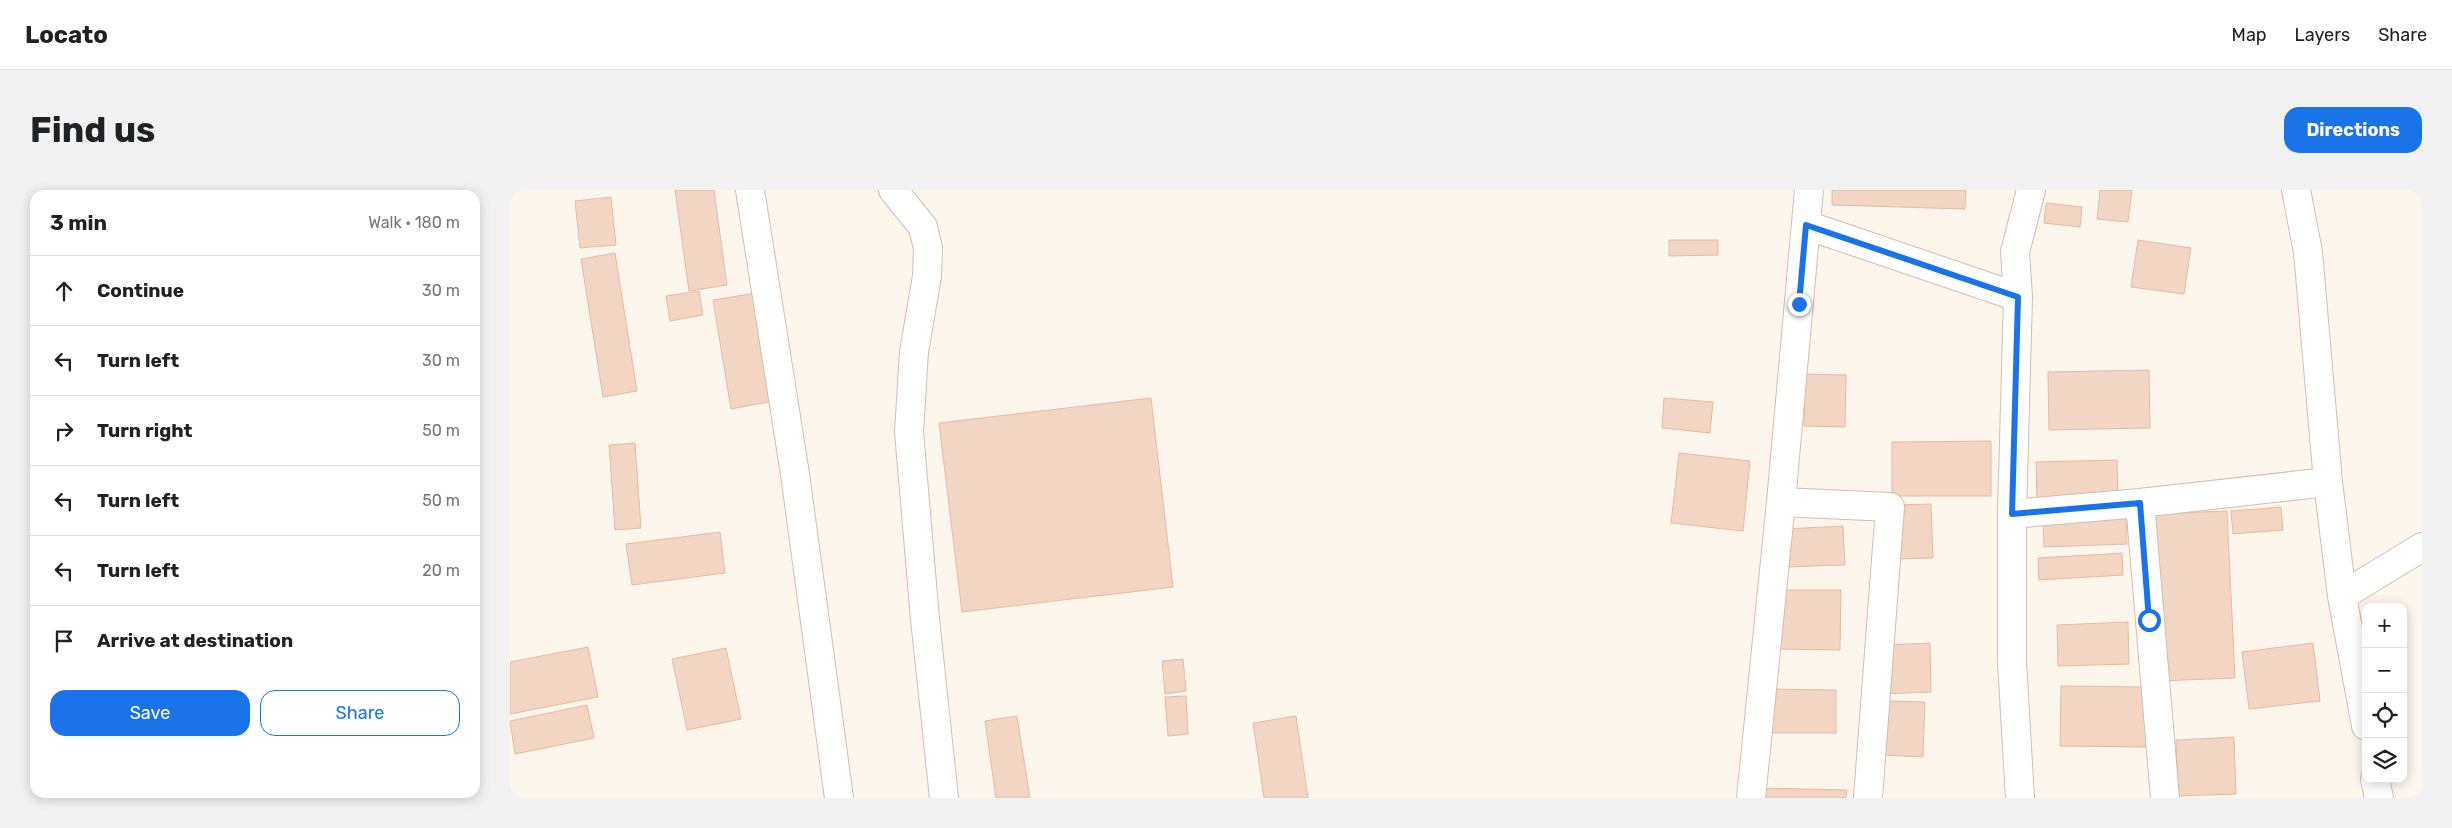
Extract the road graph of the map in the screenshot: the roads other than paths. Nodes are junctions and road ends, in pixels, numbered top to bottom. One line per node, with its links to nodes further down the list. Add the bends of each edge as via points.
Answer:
1 (750, 190): 16 (street, via 793,464)
2 (892, 190): 17 (street, via 922,227 928,248 927,276 914,352 909,432)
3 (1809, 190): 6 (street)
4 (2031, 190): 7 (street, via 2015,252)
5 (2296, 190): 8 (street, via 2308,252)
6 (1806, 225): 7 (street); 9 (street)
7 (2018, 297): 11 (street)
8 (2328, 482): 10 (street); 13 (street)
9 (1781, 502): 18 (street); 19 (street, via 1890,507)
10 (2140, 503): 11 (street); 21 (street)
11 (2012, 514): 20 (street, via 2012,662)
12 (2422, 547): 13 (street)
13 (2342, 596): 14 (street)
14 (2362, 704)
15 (2376, 783): 22 (street)
16 (839, 798)
17 (944, 798)
18 (1751, 798)
19 (1868, 798)
20 (2020, 798)
21 (2165, 798)
22 (2379, 798)

